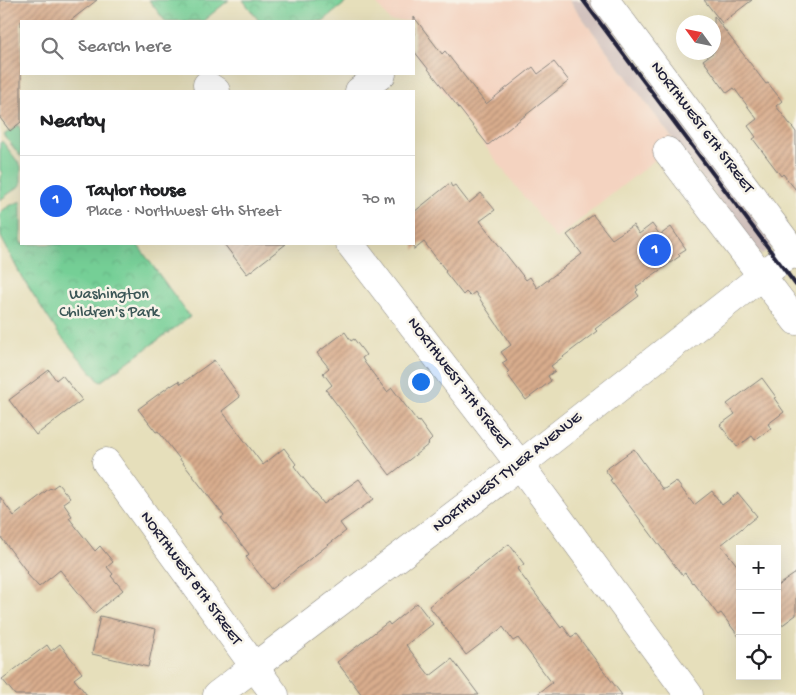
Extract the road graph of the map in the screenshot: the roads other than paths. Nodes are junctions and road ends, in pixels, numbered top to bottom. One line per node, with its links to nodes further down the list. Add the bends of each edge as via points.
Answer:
1 (605, 0): 6 (street, NORTHWEST 6TH STREET)
2 (381, 75): 3 (street)
3 (360, 90)
4 (667, 151): 7 (street)
5 (351, 245): 10 (street, NORTHWEST 7TH STREET)
6 (795, 252): 7 (street, NORTHWEST TYLER AVENUE)
7 (762, 275): 8 (street); 10 (street, NORTHWEST TYLER AVENUE)
8 (796, 321)
9 (106, 462): 11 (street, NORTHWEST 8TH STREET)
10 (520, 465): 11 (street, NORTHWEST TYLER AVENUE); 14 (street, NORTHWEST 7TH STREET)
11 (253, 667): 12 (street, NORTHWEST TYLER AVENUE); 13 (street, NORTHWEST 8TH STREET)
12 (217, 695)
13 (275, 695)
14 (689, 695)

